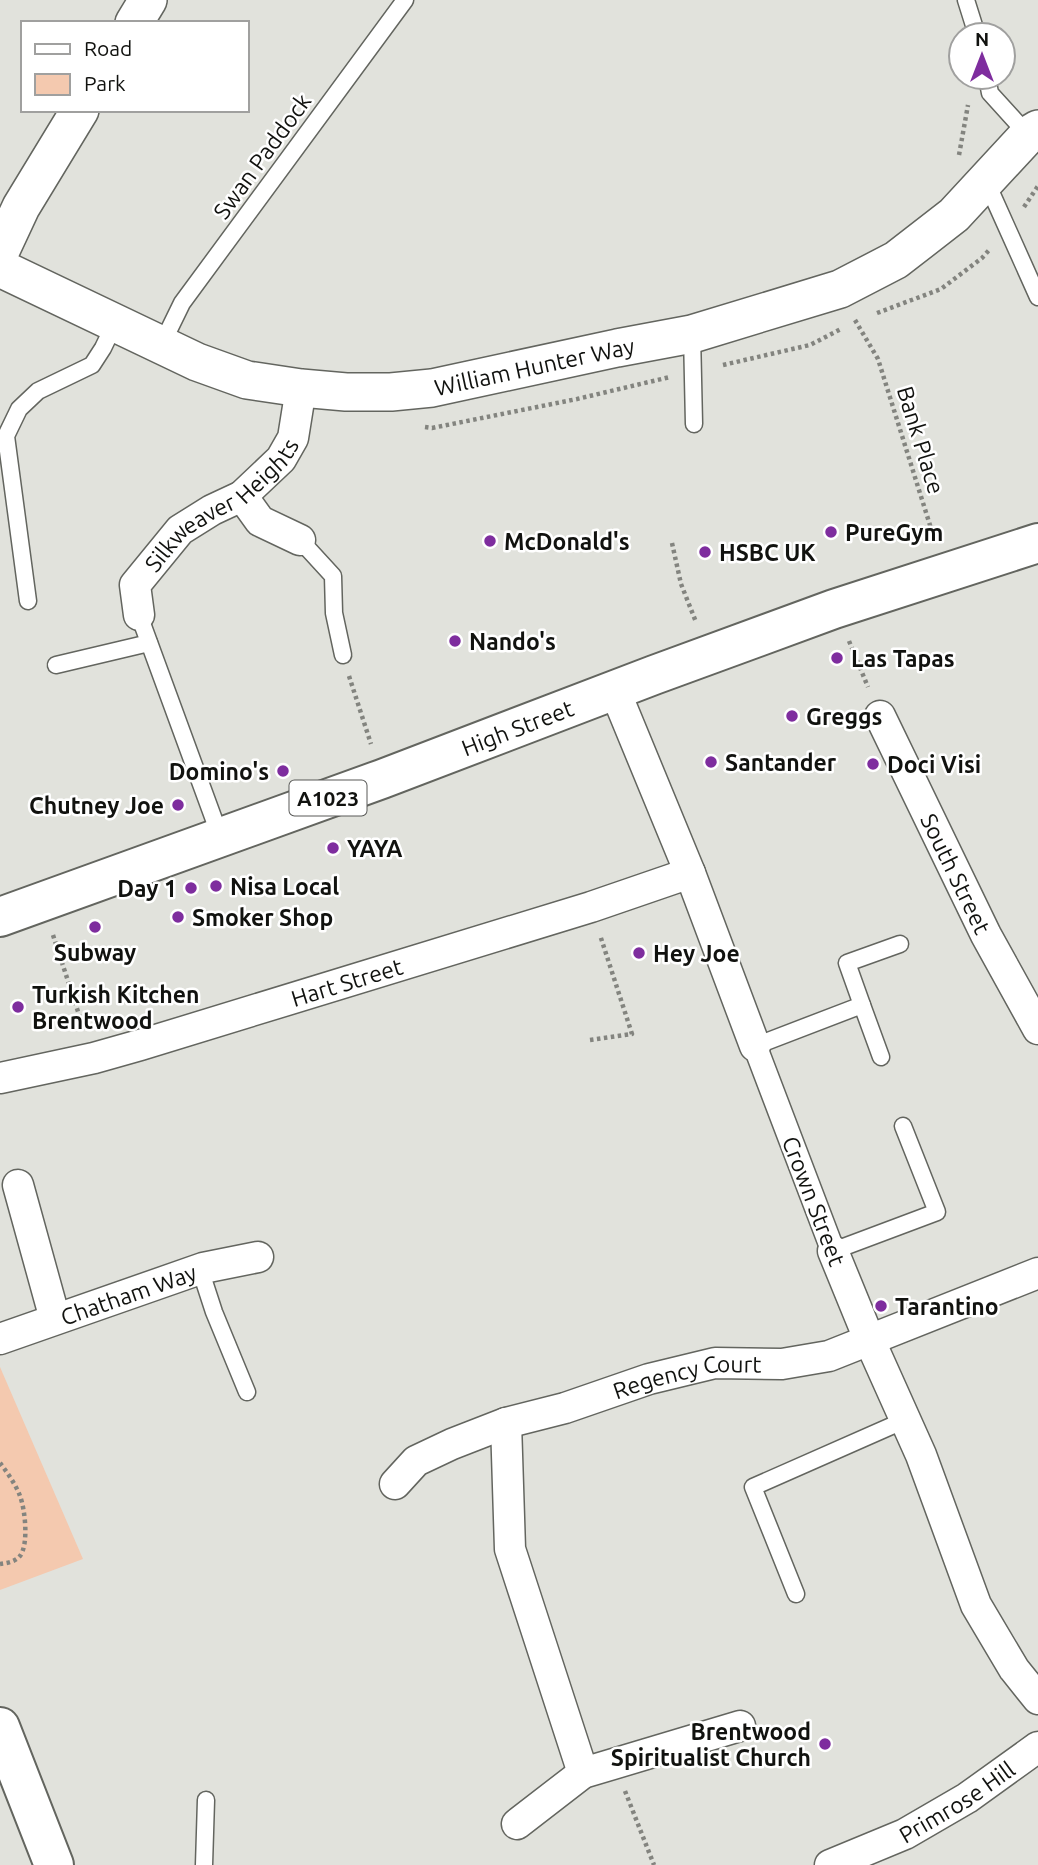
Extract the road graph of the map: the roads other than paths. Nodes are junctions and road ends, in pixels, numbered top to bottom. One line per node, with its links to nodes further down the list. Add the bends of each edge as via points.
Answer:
1 (148, 0): 4 (street)
2 (405, 0): 15 (lane, Swan Paddock, via 182,303)
3 (966, 0): 5 (lane)
4 (135, 21)
5 (973, 21)
6 (994, 91): 8 (lane, William Hunter Way)
7 (79, 112): 10 (street)
8 (1033, 132): 9 (street, William Hunter Way)
9 (970, 172): 12 (lane, via 1008,230); 14 (street, William Hunter Way, via 954,215 895,260 827,293)
10 (0, 251)
11 (0, 268): 13 (street, William Hunter Way)
12 (1038, 297)
13 (115, 323): 15 (street, William Hunter Way); 21 (lane, via 92,365 38,391 19,409 6,436)
14 (691, 334): 16 (street, William Hunter Way, via 432,388 346,392); 17 (lane)
15 (162, 344): 16 (street, William Hunter Way, via 247,380)
16 (301, 388): 18 (street, Silkweaver Heights, via 293,438 281,459)
17 (694, 424)
18 (242, 496): 19 (street, via 260,521); 22 (street, Silkweaver Heights, via 180,530 135,585)
19 (300, 540): 24 (lane, via 333,576 334,613)
20 (1038, 543): 26 (main road, High Street / A1023, via 834,609)
21 (28, 601)
22 (139, 615): 23 (lane)
23 (149, 643): 25 (lane); 28 (lane)
24 (343, 655)
25 (56, 665)
26 (615, 691): 28 (main road, High Street / A1023); 29 (street, Crown Street)
27 (880, 716): 33 (street, South Street, via 986,935)
28 (220, 836): 30 (main road, High Street / A1023)
29 (690, 873): 34 (street, Crown Street); 36 (street, Hart Street, via 94,1058)
30 (0, 917)
31 (900, 944): 32 (lane, via 847,963)
32 (862, 1005): 34 (lane); 35 (lane)
33 (1038, 1029)
34 (755, 1046): 39 (street, Crown Street)
35 (881, 1057)
36 (0, 1078)
37 (903, 1126): 39 (lane, via 937,1212)
38 (18, 1185): 43 (street)
39 (833, 1251): 45 (street, Crown Street)
40 (258, 1257): 41 (street, Chatham Way)
41 (200, 1269): 43 (street, Chatham Way); 46 (lane)
42 (1038, 1273): 45 (street)
43 (55, 1319): 44 (street, Chatham Way)
44 (0, 1339)
45 (869, 1339): 47 (street, Crown Street); 48 (street, Regency Court, via 829,1356 782,1364 715,1363)
46 (247, 1392)
47 (905, 1420): 50 (lane, via 753,1487); 51 (street, Crown Street, via 976,1605 1014,1669)
48 (506, 1423): 49 (street, Regency Court, via 416,1461); 55 (street, via 510,1549)
49 (395, 1485)
50 (796, 1594)
51 (1038, 1699)
52 (740, 1726): 55 (street)
53 (0, 1727): 58 (main road)
54 (1038, 1747): 60 (street, Primrose Hill, via 967,1798 905,1834)
55 (583, 1773): 57 (street)
56 (206, 1800): 59 (lane)
57 (517, 1824)
58 (54, 1865)
59 (204, 1865)
60 (830, 1865)

